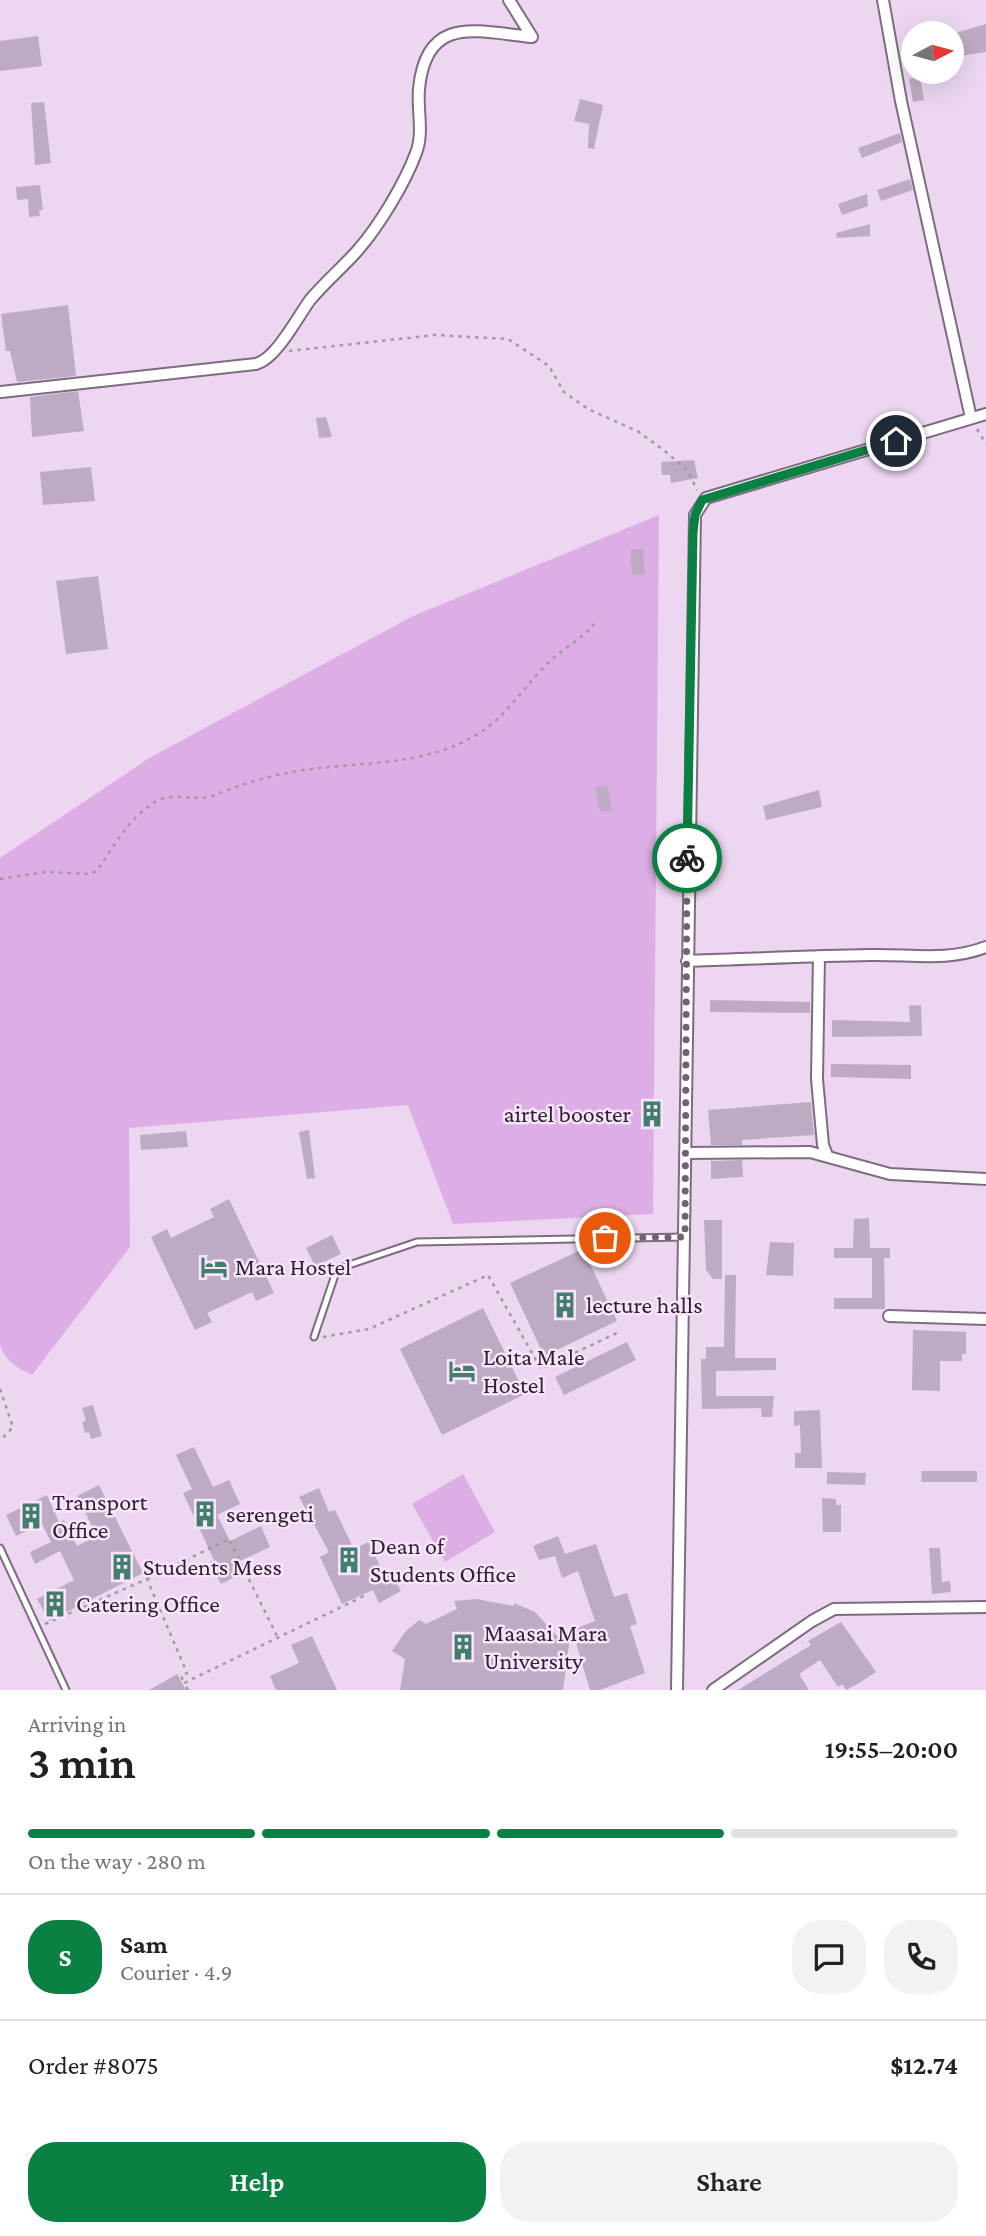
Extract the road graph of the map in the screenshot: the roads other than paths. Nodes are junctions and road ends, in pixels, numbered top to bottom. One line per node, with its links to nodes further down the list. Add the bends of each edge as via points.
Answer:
1 (509, 0): 3 (street, via 532,37 477,29 454,31 439,43 425,61 417,151 402,182 361,247 312,298 269,358 256,365)
2 (883, 0): 5 (street)
3 (1, 393)
4 (986, 414): 5 (street)
5 (971, 418): 8 (street, via 702,500 693,532)
6 (986, 947): 7 (street, via 966,955 928,958)
7 (819, 956): 8 (street); 10 (street, via 817,1079)
8 (687, 961): 9 (street)
9 (687, 1153): 10 (street); 12 (street)
10 (827, 1155): 11 (street, via 890,1174)
11 (986, 1179)
12 (685, 1237): 15 (lane, via 417,1242 337,1269); 19 (street)
13 (889, 1316): 14 (street)
14 (986, 1319)
15 (314, 1337)
16 (0, 1548): 18 (lane)
17 (986, 1607): 20 (street, via 834,1609)
18 (66, 1690)
19 (677, 1690)
20 (713, 1690)

